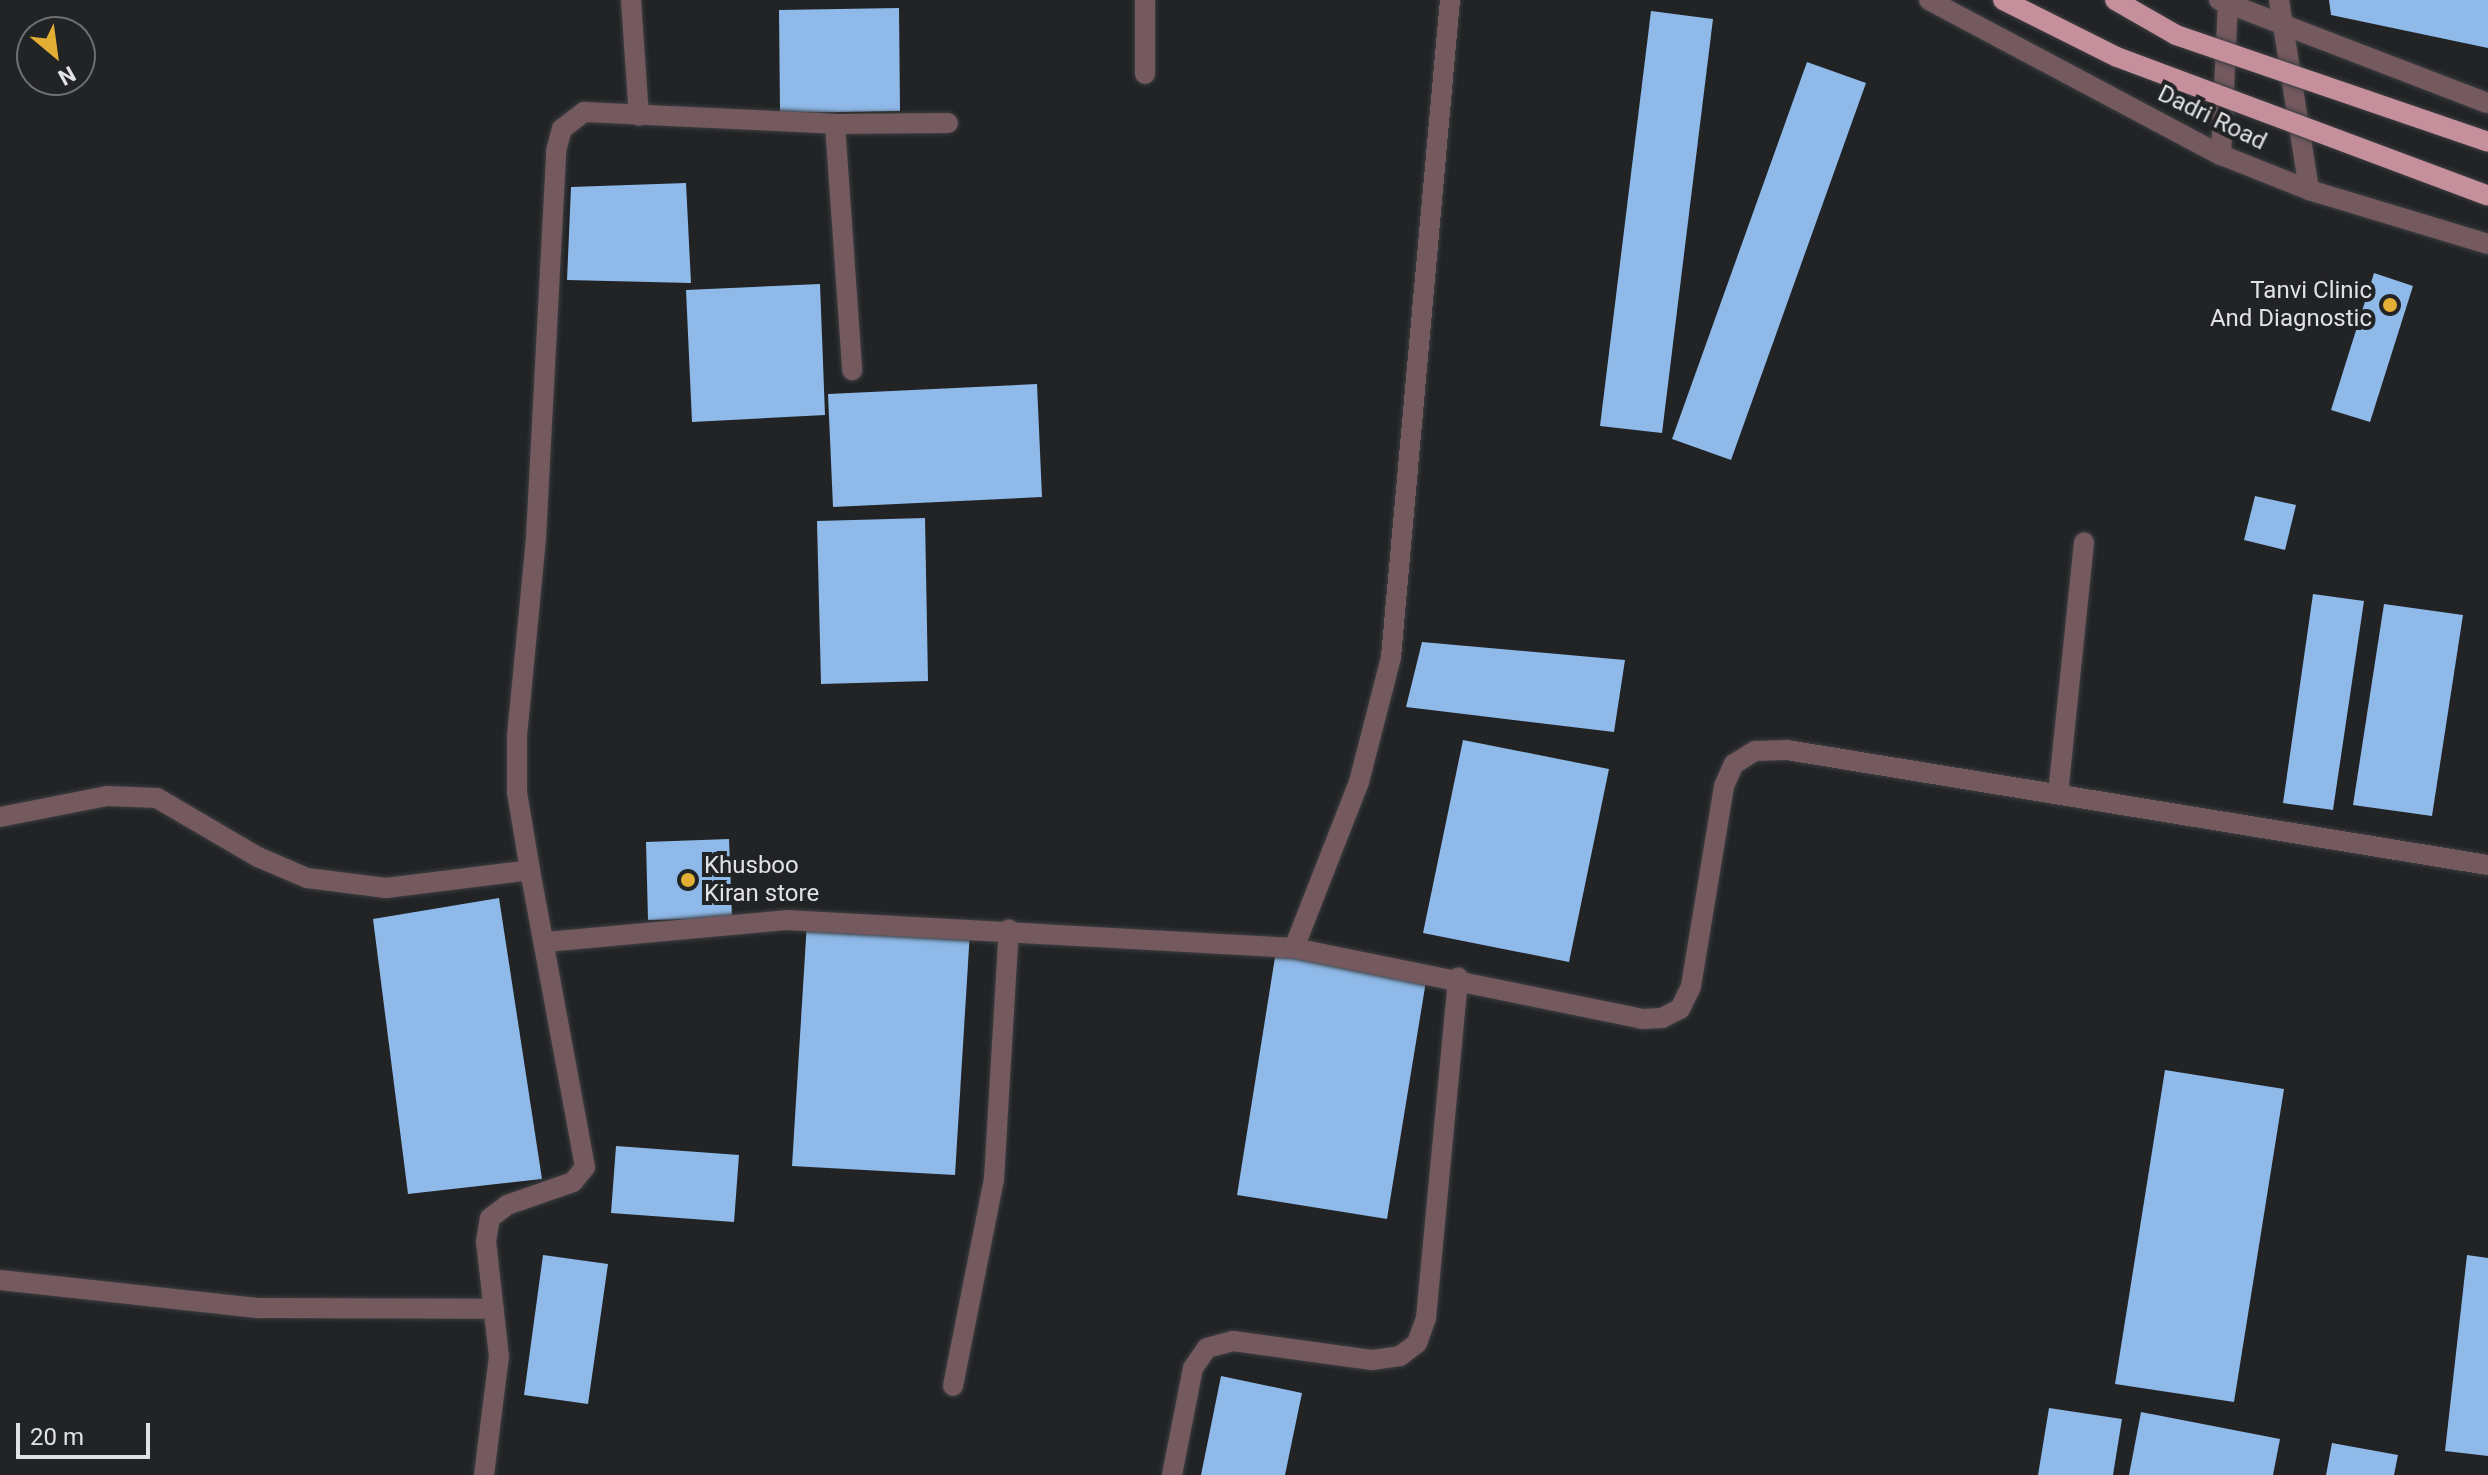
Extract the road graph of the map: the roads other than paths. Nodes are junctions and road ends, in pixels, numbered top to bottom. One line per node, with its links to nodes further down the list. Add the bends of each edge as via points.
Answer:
1 (631, 0): 12 (street)
2 (1145, 0): 10 (street)
3 (1450, 0): 28 (street, via 1391,657 1359,782)
4 (1929, 0): 16 (street, Dadri Road)
5 (2003, 0): 18 (main road, bridge, via 2117,57)
6 (2115, 0): 15 (main road, bridge, via 2176,35)
7 (2279, 0): 9 (street)
8 (2225, 2): 9 (street); 16 (street)
9 (2286, 24): 11 (street); 17 (street)
10 (1145, 74)
11 (2488, 103)
12 (639, 116): 14 (street); 25 (street, via 584,112 562,129 556,151 536,538 517,736 517,792)
13 (948, 123): 14 (street)
14 (835, 124): 20 (street)
15 (2488, 142)
16 (2221, 155): 17 (street, Dadri Road)
17 (2309, 190): 19 (street, Dadri Road)
18 (2488, 196)
19 (2488, 244)
20 (852, 370)
21 (2084, 542): 22 (street)
22 (2058, 794): 24 (street); 29 (street, via 1787,750 1755,751 1734,764 1724,786 1691,986 1680,1009 1642,1019)
23 (0, 817): 25 (street, via 107,796 157,798 258,857 307,878 386,888)
24 (2488, 865)
25 (530, 870): 27 (street)
26 (1009, 929): 27 (street, via 786,920); 28 (street); 32 (street, via 994,1179)
27 (546, 942): 31 (street, via 585,1167 573,1182 507,1205 490,1218 486,1242)
28 (1294, 948): 29 (street)
29 (1458, 978): 34 (street, via 1426,1318 1417,1343 1400,1356 1372,1360 1233,1341 1207,1348 1193,1368)
30 (0, 1280): 31 (street, via 259,1308)
31 (494, 1309): 33 (street, via 499,1357)
32 (953, 1386)
33 (484, 1475)
34 (1172, 1475)

